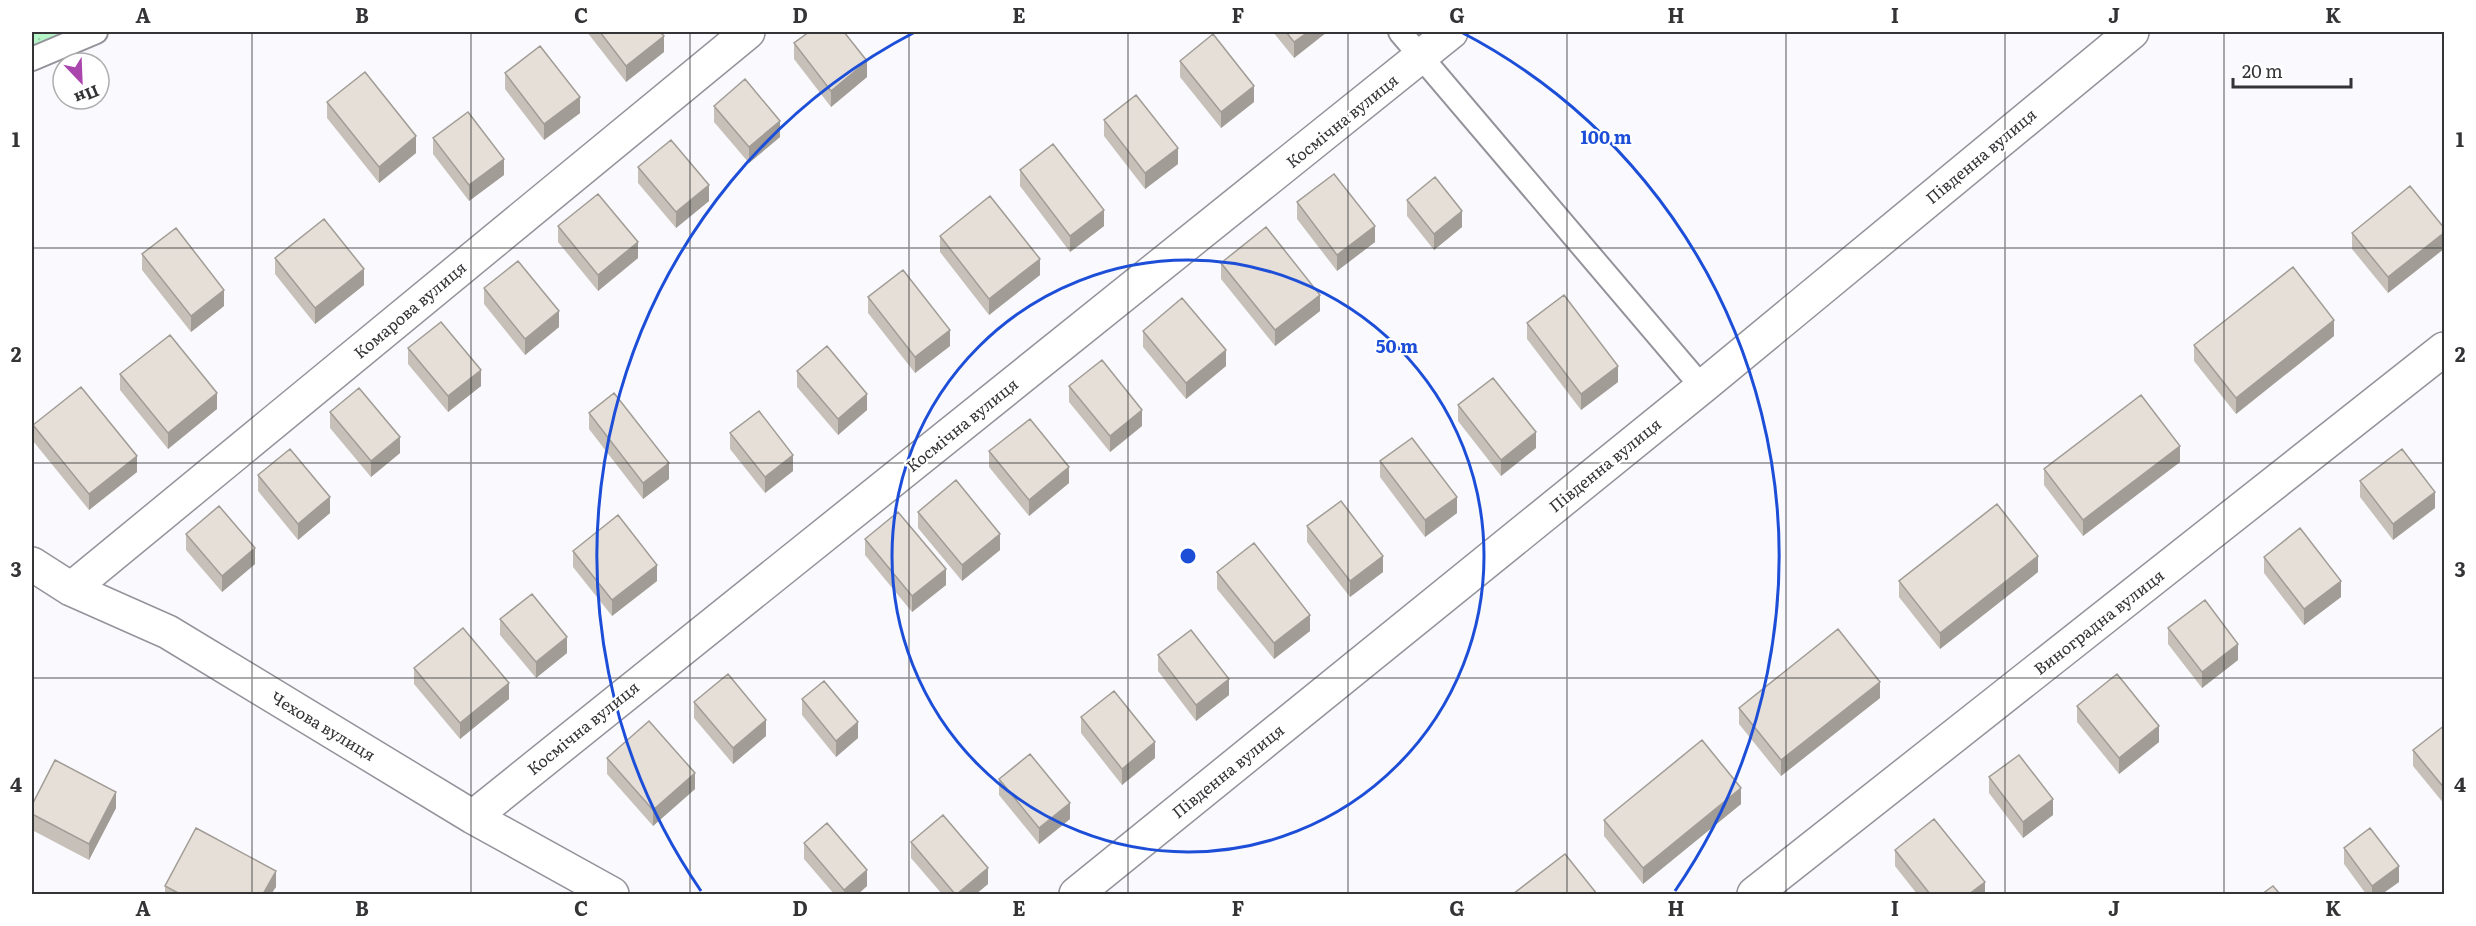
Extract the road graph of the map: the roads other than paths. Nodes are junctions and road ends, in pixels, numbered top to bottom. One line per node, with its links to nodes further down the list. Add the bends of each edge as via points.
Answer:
1 (96, 32): 7 (lane)
2 (748, 32): 11 (street, Комарова вулиця)
3 (1400, 32): 6 (lane)
4 (1451, 32): 6 (street, Космічна вулиця)
5 (2132, 32): 9 (street, Південна вулиця)
6 (1420, 58): 9 (lane); 12 (street, Космічна вулиця)
7 (32, 59)
8 (2445, 349): 15 (street, Виноградна вулиця)
9 (1702, 387): 14 (street, Південна вулиця)
10 (32, 564): 11 (street, Чехова вулиця)
11 (71, 590): 12 (street, Чехова вулиця, via 168,632)
12 (473, 817): 13 (street, Чехова вулиця)
13 (612, 894)
14 (1076, 894)
15 (1754, 894)

